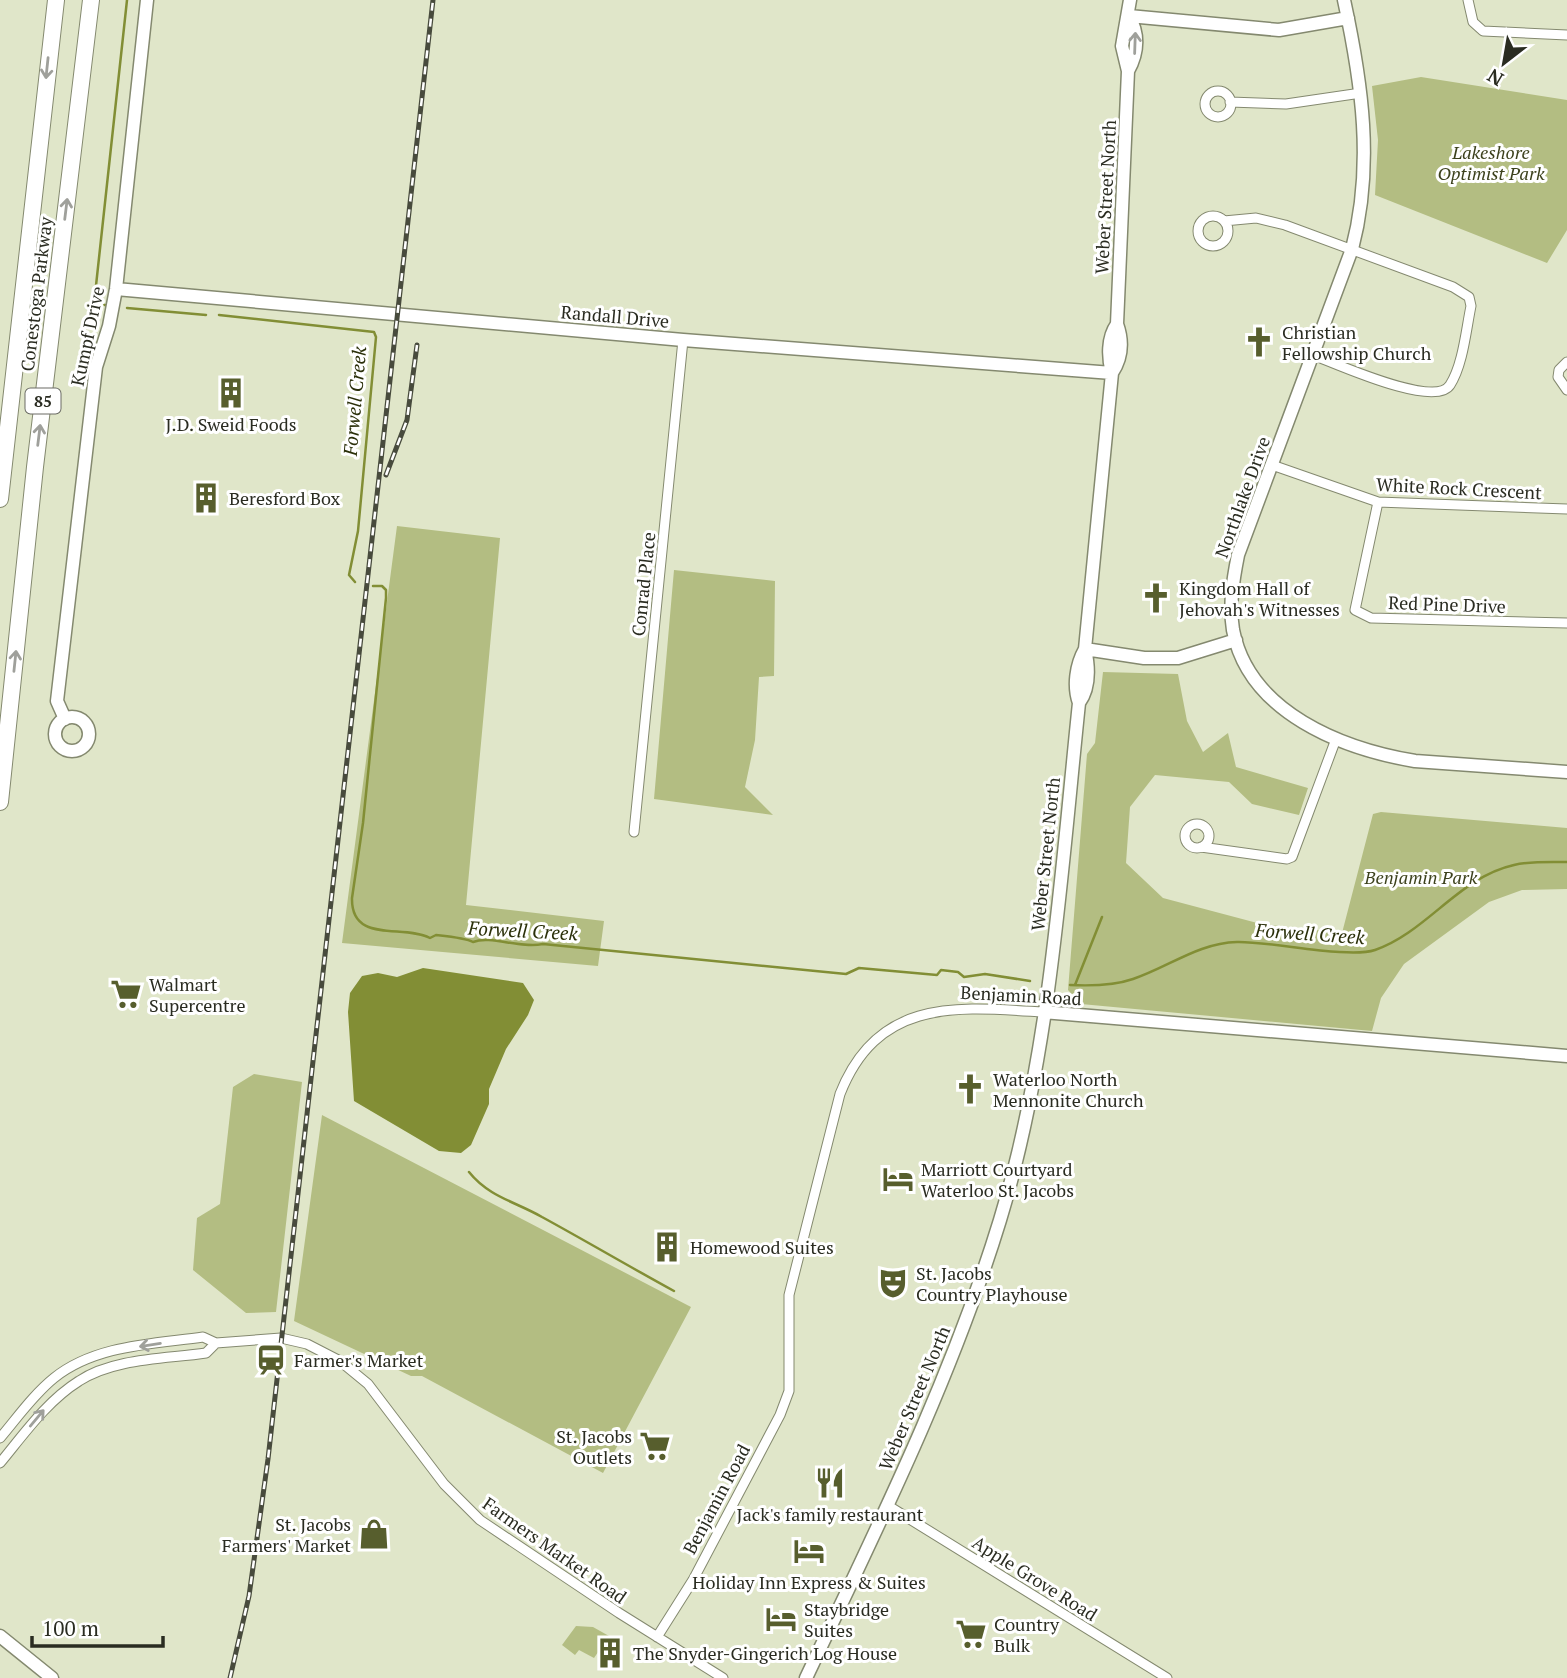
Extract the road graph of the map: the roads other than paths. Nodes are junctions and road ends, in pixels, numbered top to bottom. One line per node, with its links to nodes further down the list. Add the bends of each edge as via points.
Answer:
1 (56, 0): 21 (highway, Conestoga Parkway / 85, one-way to 21)
2 (91, 0): 30 (highway, Conestoga Parkway / 85, one-way to 2)
3 (147, 0): 14 (street, Kumpf Drive)
4 (1130, 0): 7 (street, Weber Street North)
5 (1344, 0): 8 (street, Northlake Drive)
6 (1468, 0): 9 (street, via 1473,22 1483,31)
7 (1129, 16): 8 (street, via 1279,30); 18 (street, Weber Street North, via 1122,46 1128,71 1116,324 1121,339)
8 (1348, 18): 10 (street, Northlake Drive)
9 (1567, 36)
10 (1361, 93): 11 (street, via 1286,104); 13 (street, Northlake Drive, via 1364,178)
11 (1230, 102)
12 (1224, 221): 13 (street, via 1256,218)
13 (1352, 249): 16 (street, Northlake Drive); 16 (street, via 1469,297 1471,306 1451,384 1434,393 1410,390)
14 (116, 289): 15 (street, Randall Drive); 27 (street, Kumpf Drive, via 96,367 57,701)
15 (683, 340): 18 (street, Randall Drive); 31 (street, Conrad Place)
16 (1313, 355): 20 (street, Northlake Drive)
17 (1567, 362): 19 (street, via 1558,377)
18 (1112, 373): 26 (street, Weber Street North)
19 (1567, 390)
20 (1272, 465): 22 (street, White Rock Crescent); 25 (street, Northlake Drive, via 1238,555 1232,586)
21 (0, 499)
22 (1378, 502): 23 (street, White Rock Crescent); 24 (street, Red Pine Drive, via 1355,610 1371,618)
23 (1567, 509)
24 (1567, 623)
25 (1236, 640): 26 (street, via 1191,656 1170,658); 28 (street, Northlake Drive, via 1247,665 1276,702)
26 (1085, 649): 33 (street, Weber Street North, via 1077,672 1079,703)
27 (65, 719)
28 (1336, 739): 29 (street, Northlake Drive, via 1415,761); 32 (street, via 1292,857)
29 (1567, 772)
30 (0, 802)
31 (634, 832)
32 (1201, 847)
33 (1043, 1012): 34 (street, Benjamin Road); 38 (street, Weber Street North, via 1000,1219 927,1421); 40 (street, Benjamin Road, via 956,1008 929,1012 906,1020 877,1040 850,1071 840,1094 789,1295 789,1391 702,1564)
34 (1567, 1056)
35 (216, 1343): 36 (street, Farmers Market Road, one-way to 36, via 203,1337 173,1341 119,1349 83,1361 55,1378); 37 (street, Farmers Market Road, one-way to 35, via 44,1410 80,1380 110,1368 206,1353); 40 (street, Farmers Market Road, via 281,1338 307,1344 340,1361 368,1384 444,1484 480,1520)
36 (0, 1438)
37 (0, 1463)
38 (887, 1505): 43 (street, Weber Street North); 44 (street, Apple Grove Road)
39 (0, 1636): 41 (street)
40 (657, 1637): 42 (street, Farmers Market Road)
41 (52, 1678)
42 (723, 1678)
43 (806, 1678)
44 (1167, 1678)

